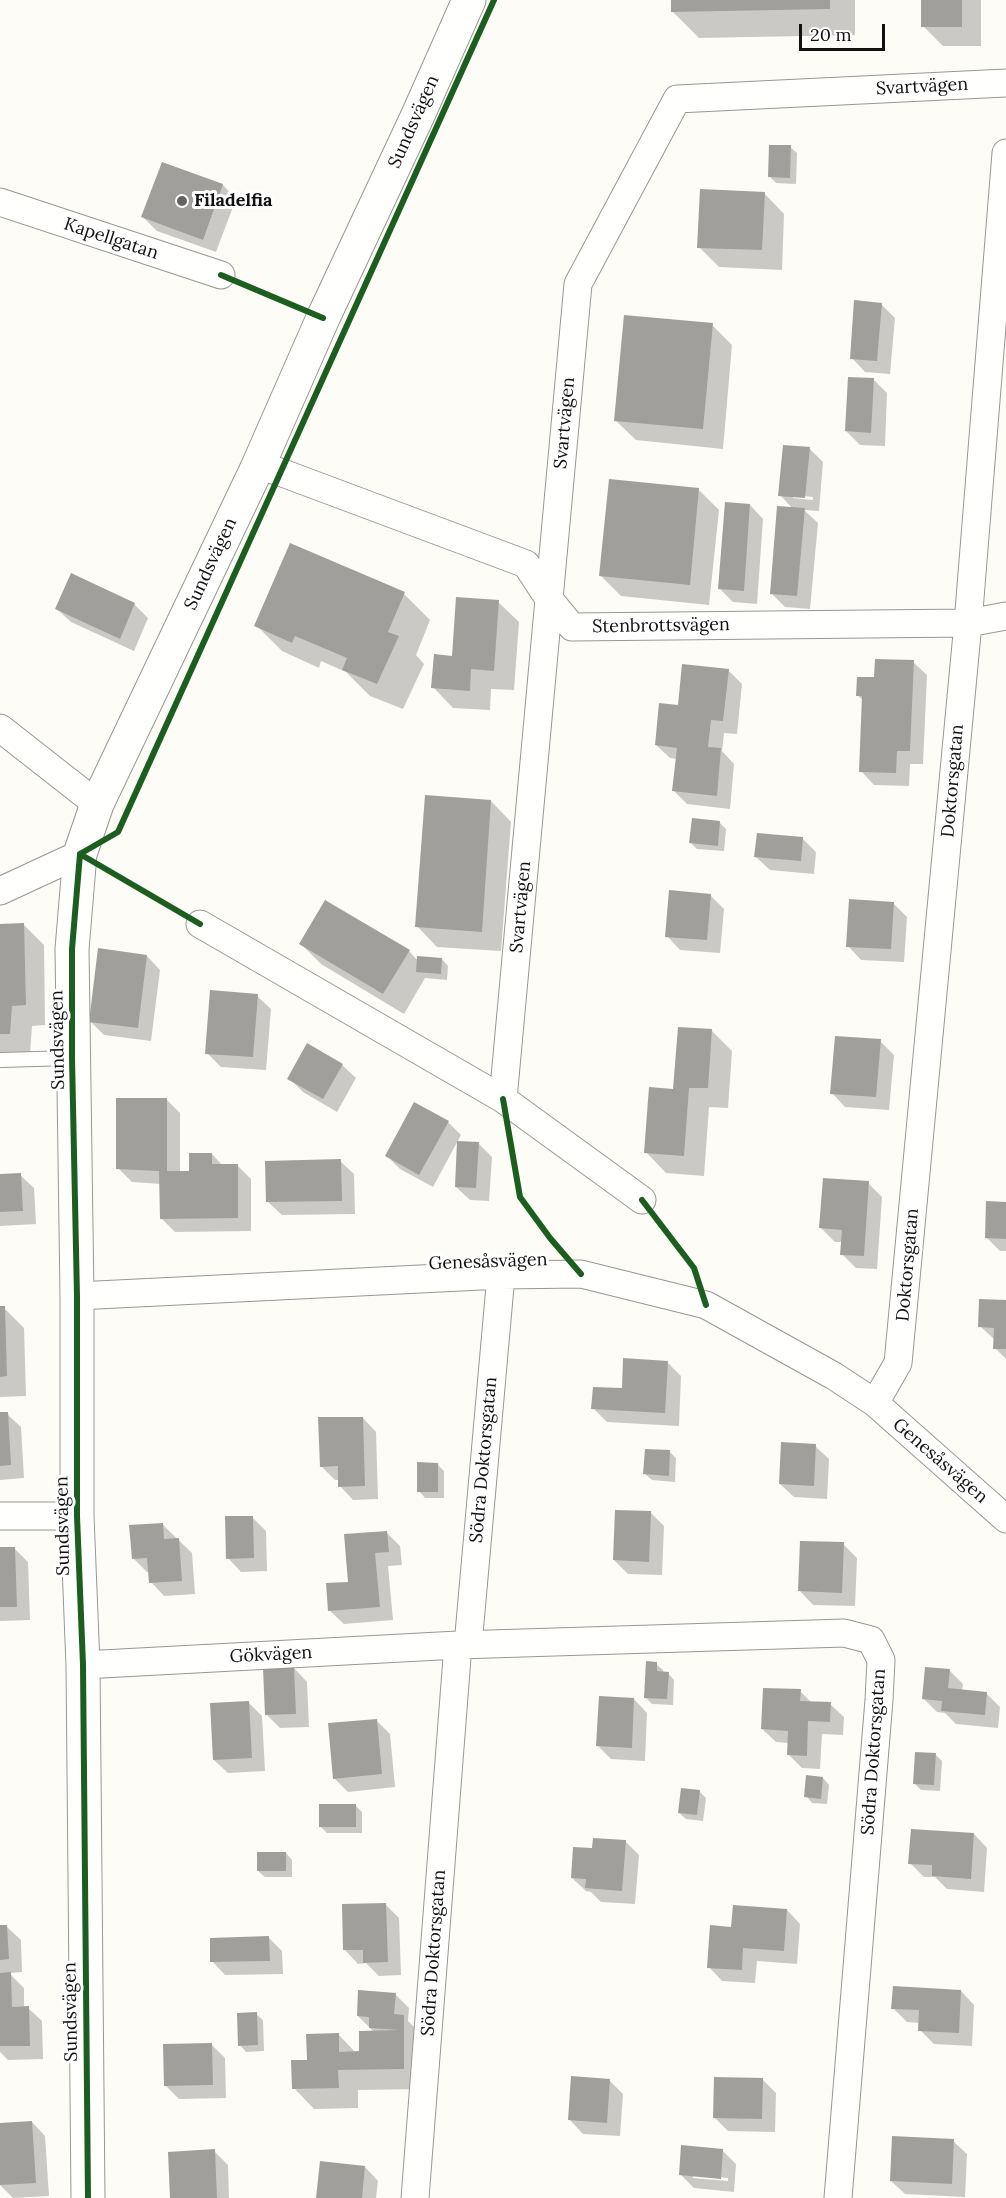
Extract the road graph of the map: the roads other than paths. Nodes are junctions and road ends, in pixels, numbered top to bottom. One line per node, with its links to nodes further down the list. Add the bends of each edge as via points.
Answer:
1 (469, 0): 6 (street, Sundsvägen)
2 (1006, 83): 7 (street, Svartvägen, via 677,99 578,284)
3 (1006, 153): 9 (street, Doktorsgatan)
4 (0, 202): 5 (street, Kapellgatan)
5 (221, 275)
6 (258, 466): 7 (street, Stenbrottsvägen, via 526,564); 11 (street, Sundsvägen)
7 (549, 599): 9 (street, Stenbrottsvägen, via 572,627); 17 (street, Svartvägen)
8 (1006, 616): 9 (street, Stenbrottsvägen)
9 (968, 623): 21 (street, Doktorsgatan, via 898,1363)
10 (0, 728): 11 (street)
11 (97, 804): 12 (street, Sundsvägen)
12 (80, 854): 13 (street); 15 (street, Sundsvägen, via 72,949)
13 (0, 891)
14 (200, 924): 17 (street)
15 (72, 1058): 16 (lane); 20 (street, Sundsvägen)
16 (0, 1060)
17 (503, 1099): 18 (street)
18 (642, 1200)
19 (501, 1275): 20 (street, Genesåsvägen); 21 (street, Genesåsvägen, via 580,1274 706,1305); 25 (street, Södra Doktorsgatan)
20 (77, 1296): 23 (street, Sundsvägen)
21 (875, 1403): 24 (street, Genesåsvägen)
22 (0, 1516): 23 (street)
23 (77, 1516): 26 (street, Sundsvägen)
24 (1006, 1519)
25 (463, 1645): 26 (street, Gökvägen); 28 (street, Södra Doktorsgatan); 29 (street, Södra Doktorsgatan, via 844,1633 871,1640 881,1660)
26 (83, 1665): 27 (street, Sundsvägen)
27 (88, 2198)
28 (415, 2198)
29 (838, 2198)

